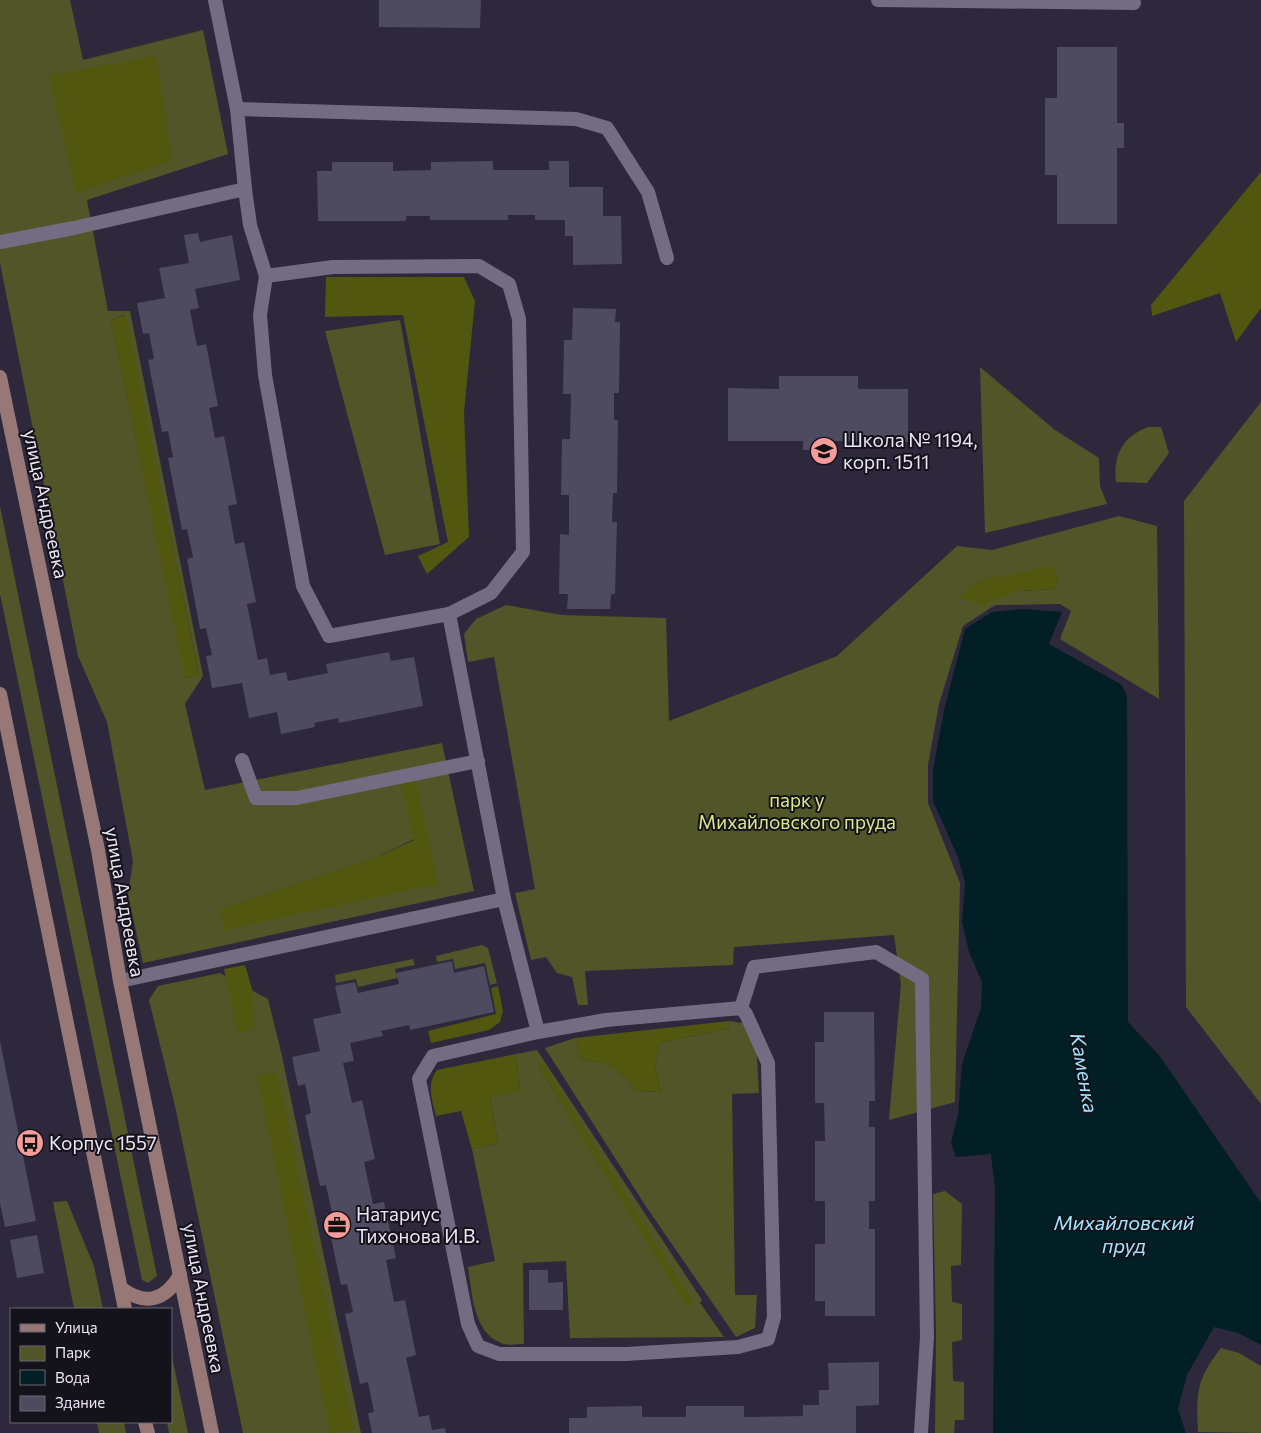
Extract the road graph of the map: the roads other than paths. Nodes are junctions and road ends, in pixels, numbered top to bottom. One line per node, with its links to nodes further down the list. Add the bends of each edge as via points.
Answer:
1 (215, 0): 4 (lane)
2 (878, 0): 3 (lane)
3 (1134, 3)
4 (237, 109): 5 (lane); 7 (lane, via 576,119 607,128 648,192)
5 (245, 189): 6 (lane); 8 (lane, via 250,225)
6 (0, 242)
7 (667, 258)
8 (266, 276): 10 (lane, via 260,315 265,375 303,586 329,636); 10 (lane, via 334,267 479,266 509,284 519,319 523,552 492,593)
9 (0, 377): 15 (main road, улица Андреевка, via 98,850)
10 (449, 614): 13 (lane)
11 (0, 694): 19 (main road)
12 (242, 760): 13 (lane, via 256,798 297,798)
13 (478, 761): 14 (lane)
14 (504, 900): 15 (lane); 17 (lane)
15 (120, 981): 18 (main road, улица Андреевка)
16 (741, 1008): 17 (lane, via 606,1020); 17 (lane, via 768,1063 774,1317 768,1339 738,1347 626,1354 499,1354 478,1346 468,1324 419,1079 433,1056); 22 (lane, via 754,966 876,952 922,979 927,1338)
17 (538, 1032)
18 (180, 1275): 19 (main road, via 173,1288 162,1296 147,1300 133,1297); 21 (main road, улица Андреевка)
19 (121, 1288): 20 (main road)
20 (124, 1308)
21 (212, 1433)
22 (921, 1433)

